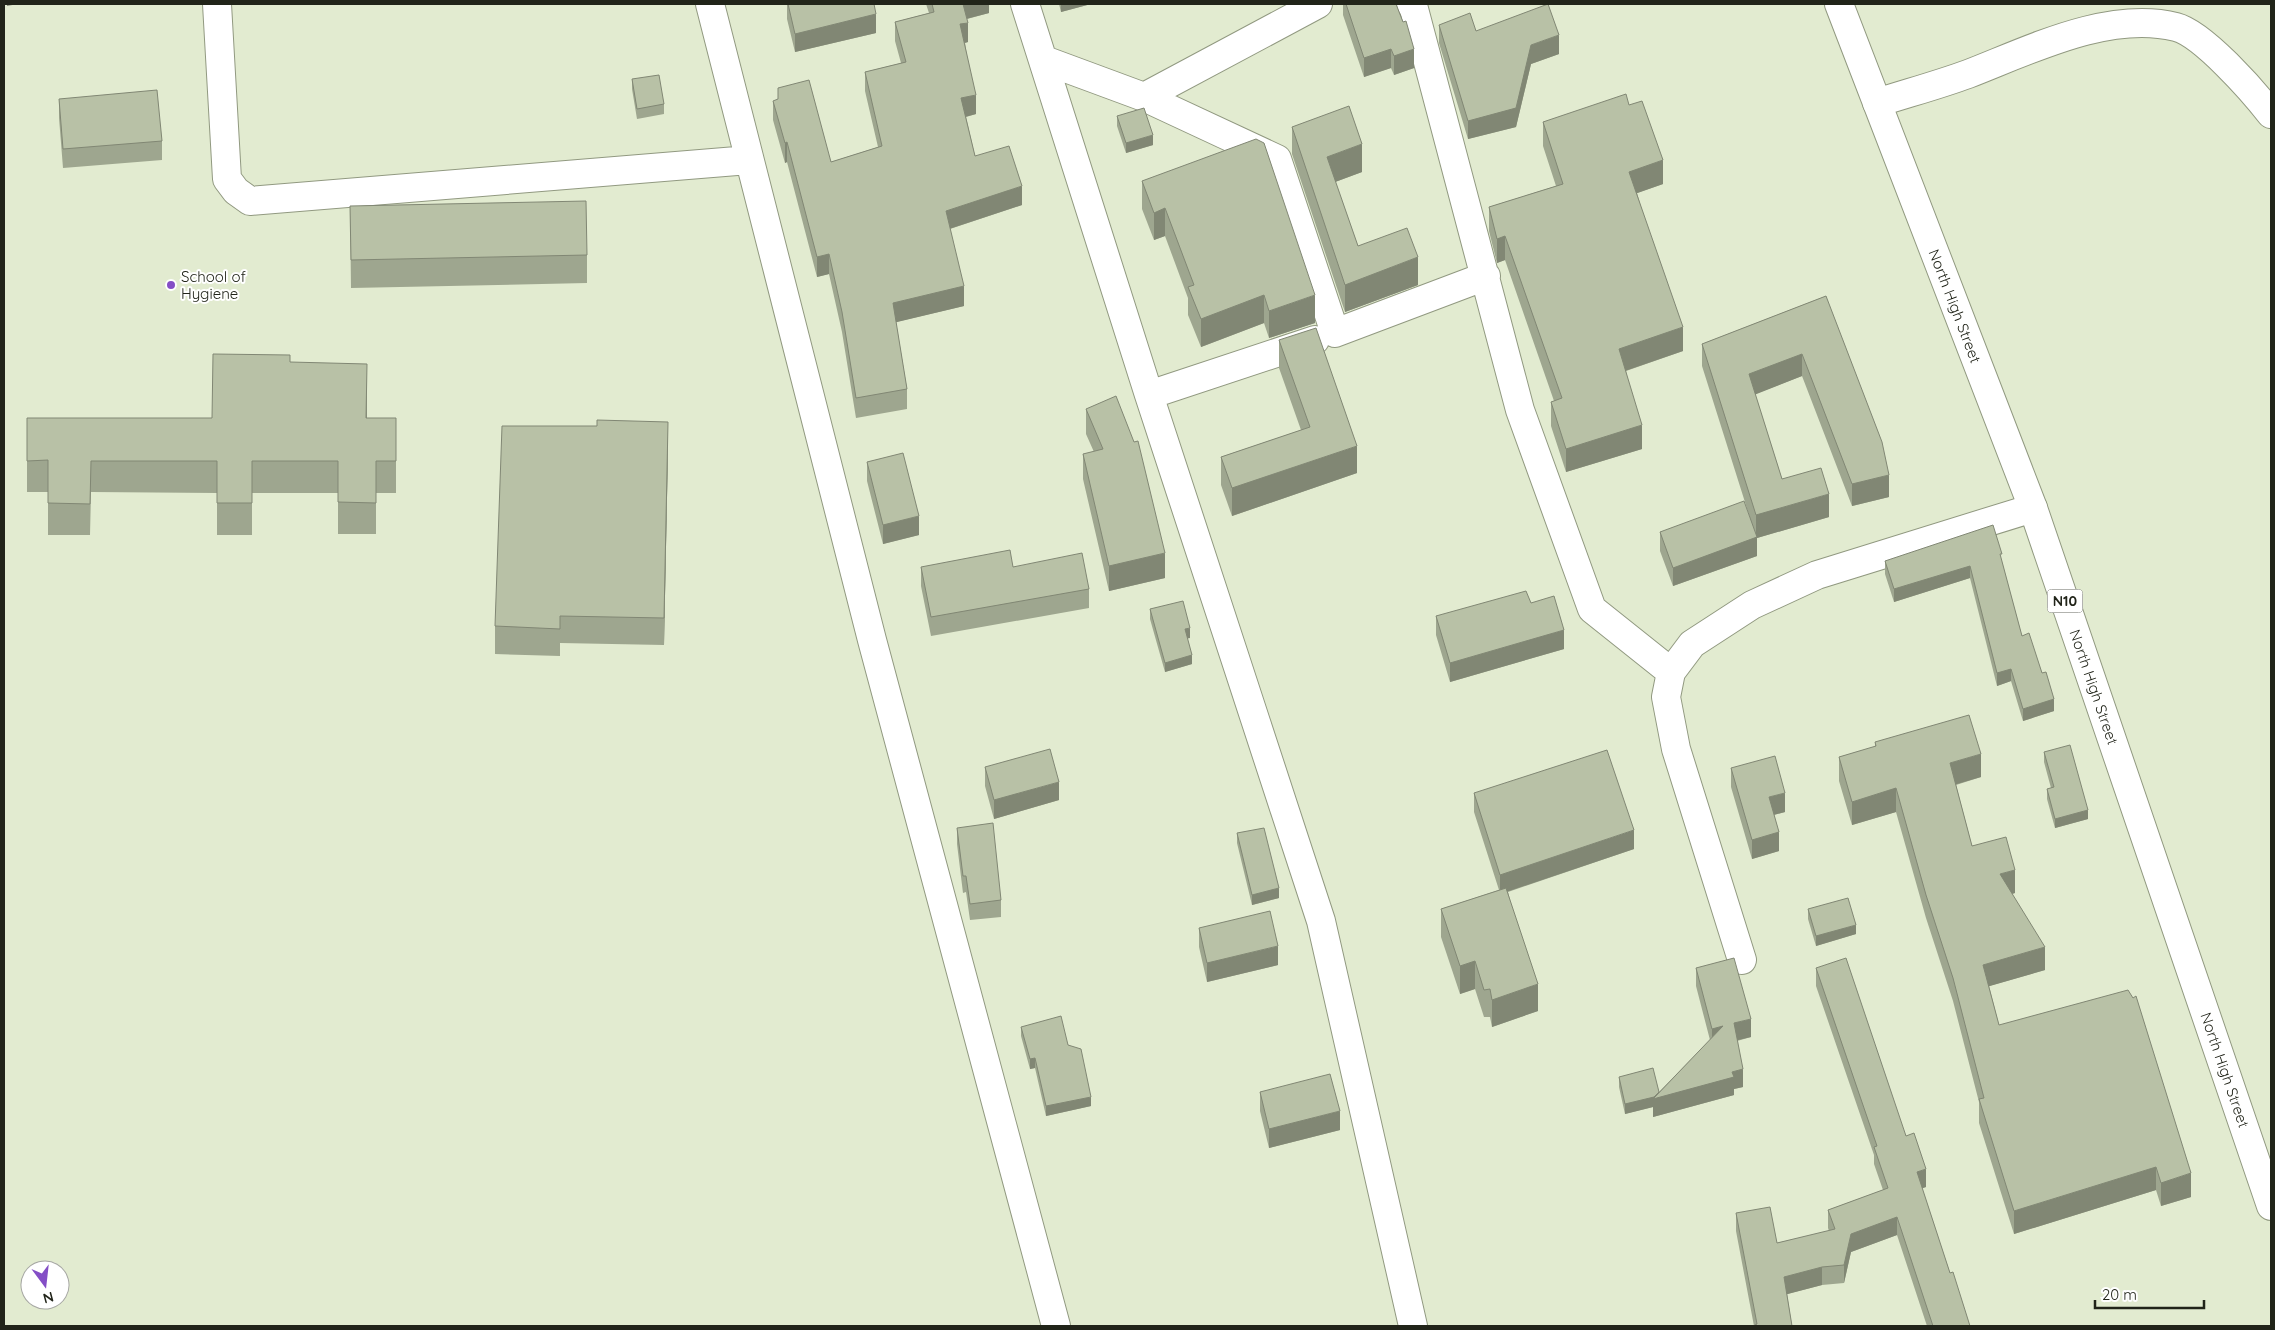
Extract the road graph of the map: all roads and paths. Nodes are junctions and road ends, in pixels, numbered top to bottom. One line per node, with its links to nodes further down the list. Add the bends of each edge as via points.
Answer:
1 (218, 4): 11 (main road, via 227,179 250,201)
2 (710, 4): 11 (main road)
3 (1025, 4): 7 (main road)
4 (1318, 4): 8 (main road)
5 (1411, 4): 12 (main road)
6 (1839, 4): 9 (main road, North High Street / N10)
7 (1044, 60): 8 (main road); 14 (main road)
8 (1144, 97): 13 (main road, via 1276,159)
9 (1877, 103): 10 (main road, via 2084,31 2138,23 2178,28 2202,43 2245,81); 15 (main road, North High Street / N10)
10 (2271, 114)
11 (749, 160): 19 (main road, via 872,640)
12 (1486, 276): 13 (main road); 16 (main road, via 1520,410 1592,609)
13 (1335, 333): 14 (main road)
14 (1149, 395): 20 (main road, via 1321,921)
15 (2033, 508): 16 (main road, via 1817,575 1752,606 1692,644); 18 (main road, North High Street / N10)
16 (1671, 672): 17 (main road, via 1666,697 1676,749)
17 (1742, 960)
18 (2271, 1206)
19 (1056, 1326)
20 (1413, 1326)

